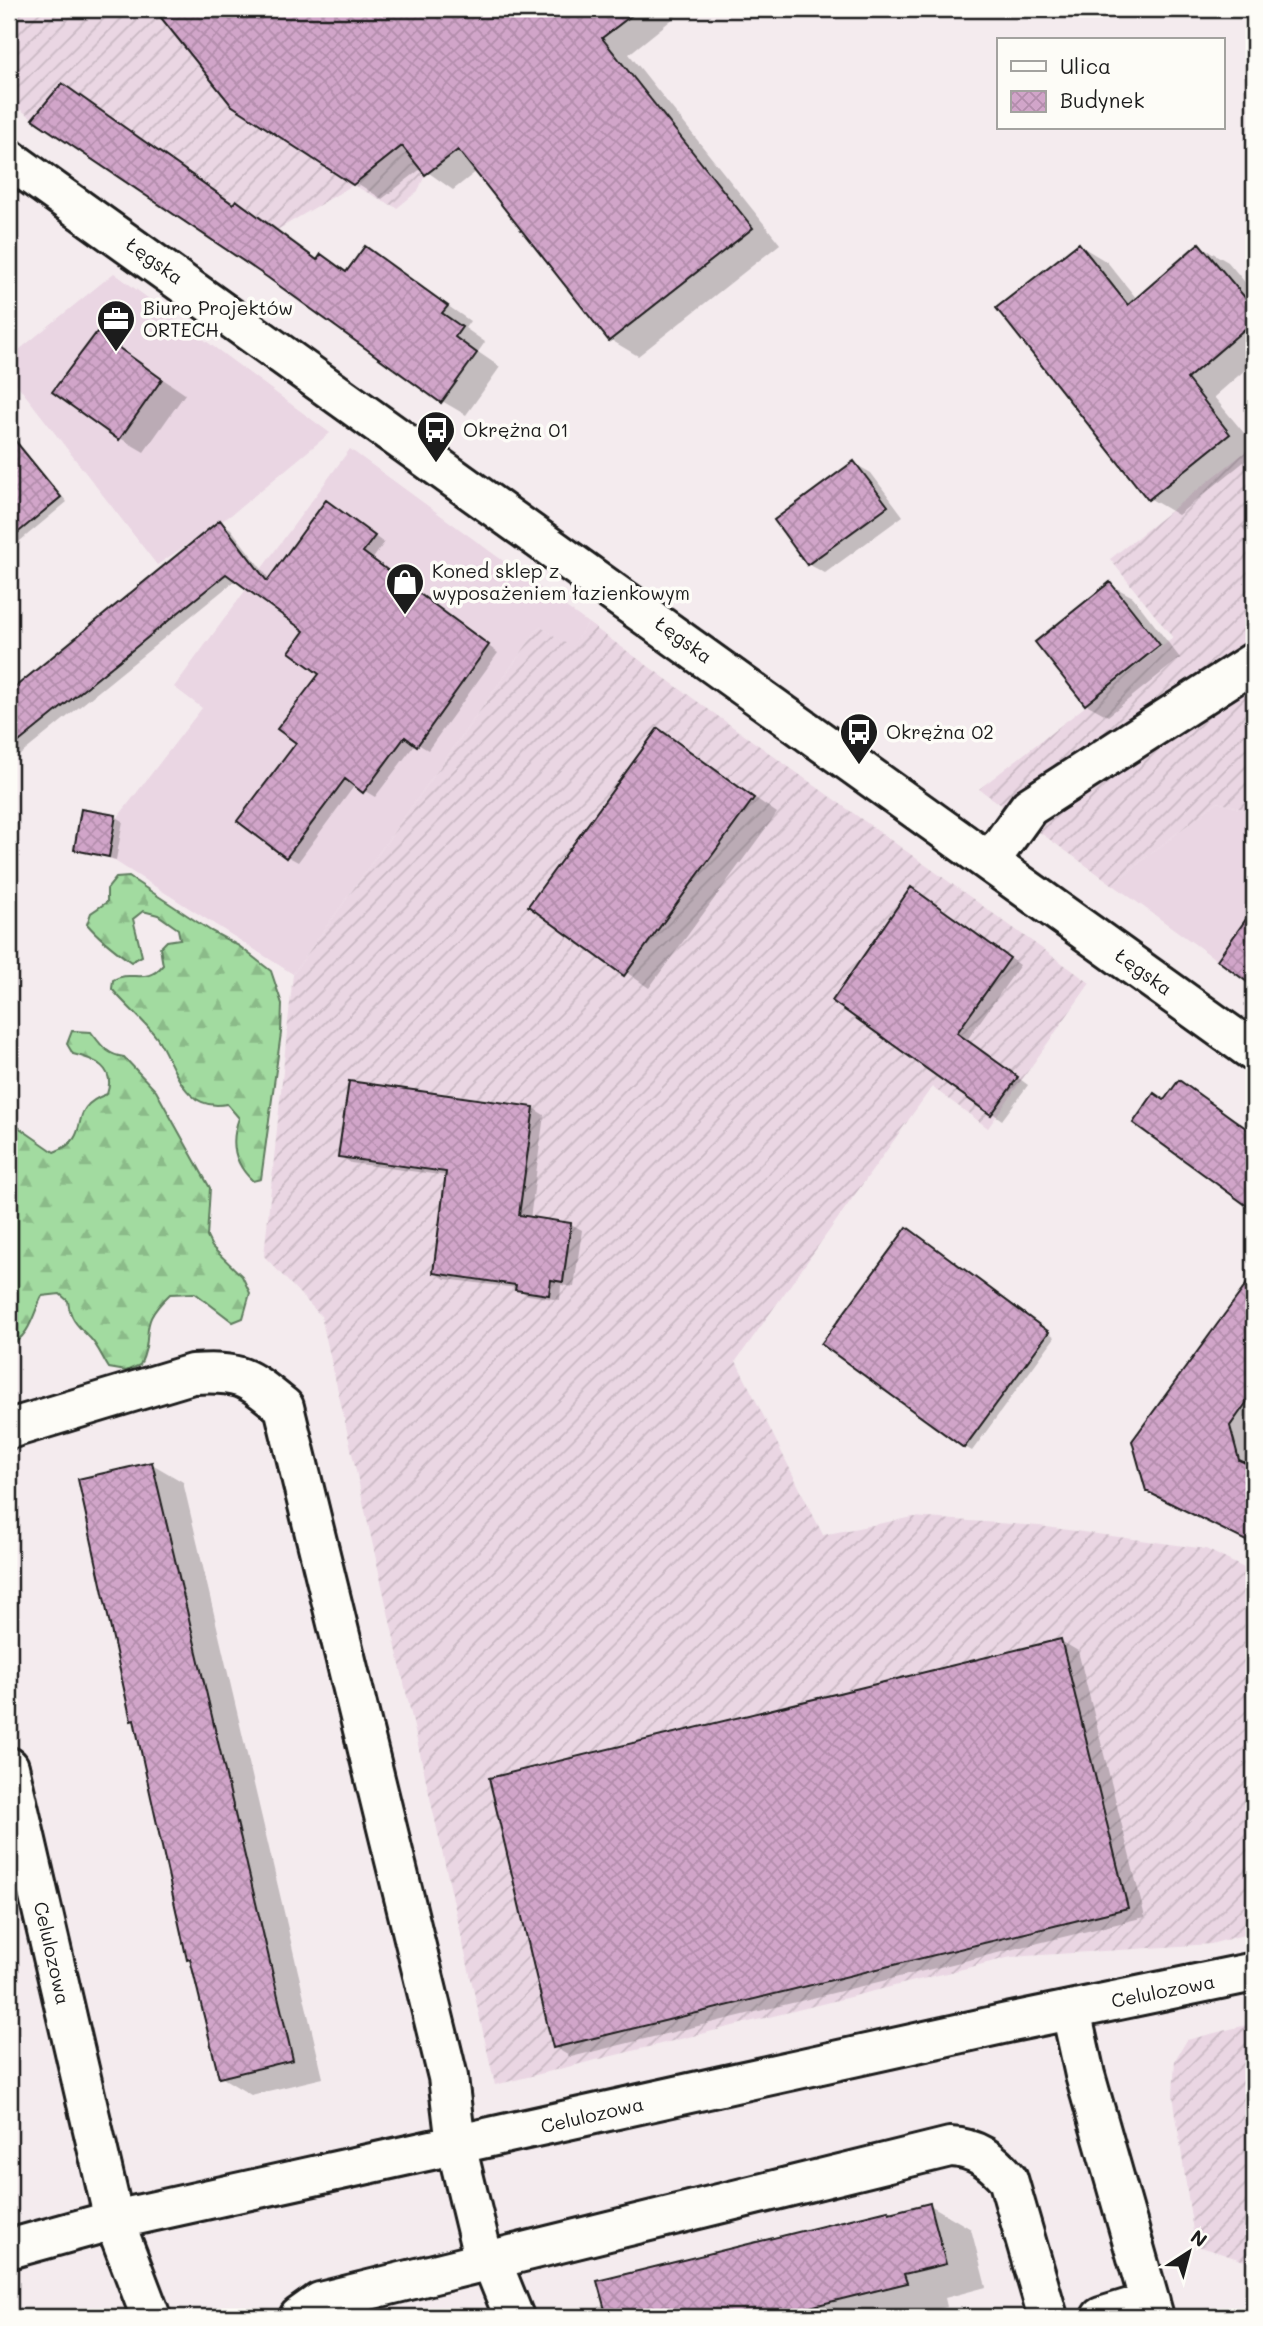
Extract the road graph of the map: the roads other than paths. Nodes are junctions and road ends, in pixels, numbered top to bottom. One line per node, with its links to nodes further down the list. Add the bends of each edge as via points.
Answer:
1 (9, 159): 3 (street, Łęgska)
2 (1254, 662): 3 (street, via 1029,807)
3 (990, 861): 4 (street, Łęgska)
4 (1254, 1052)
5 (9, 1429): 9 (street, via 192,1374 247,1377 284,1407 448,2077)
6 (9, 1767): 10 (street, Celulozowa)
7 (1254, 1972): 8 (street, Celulozowa)
8 (1071, 2011): 9 (street, Celulozowa); 13 (street)
9 (456, 2145): 10 (street, Celulozowa); 12 (street)
10 (114, 2220): 11 (street, Celulozowa); 14 (street)
11 (9, 2249)
12 (487, 2261): 15 (street, via 320,2302); 16 (street); 17 (street, via 935,2150 964,2148 995,2164 1008,2179)
13 (1152, 2310): 18 (street)
14 (151, 2317)
15 (299, 2317)
16 (514, 2317)
17 (1048, 2317)
18 (1101, 2317)

